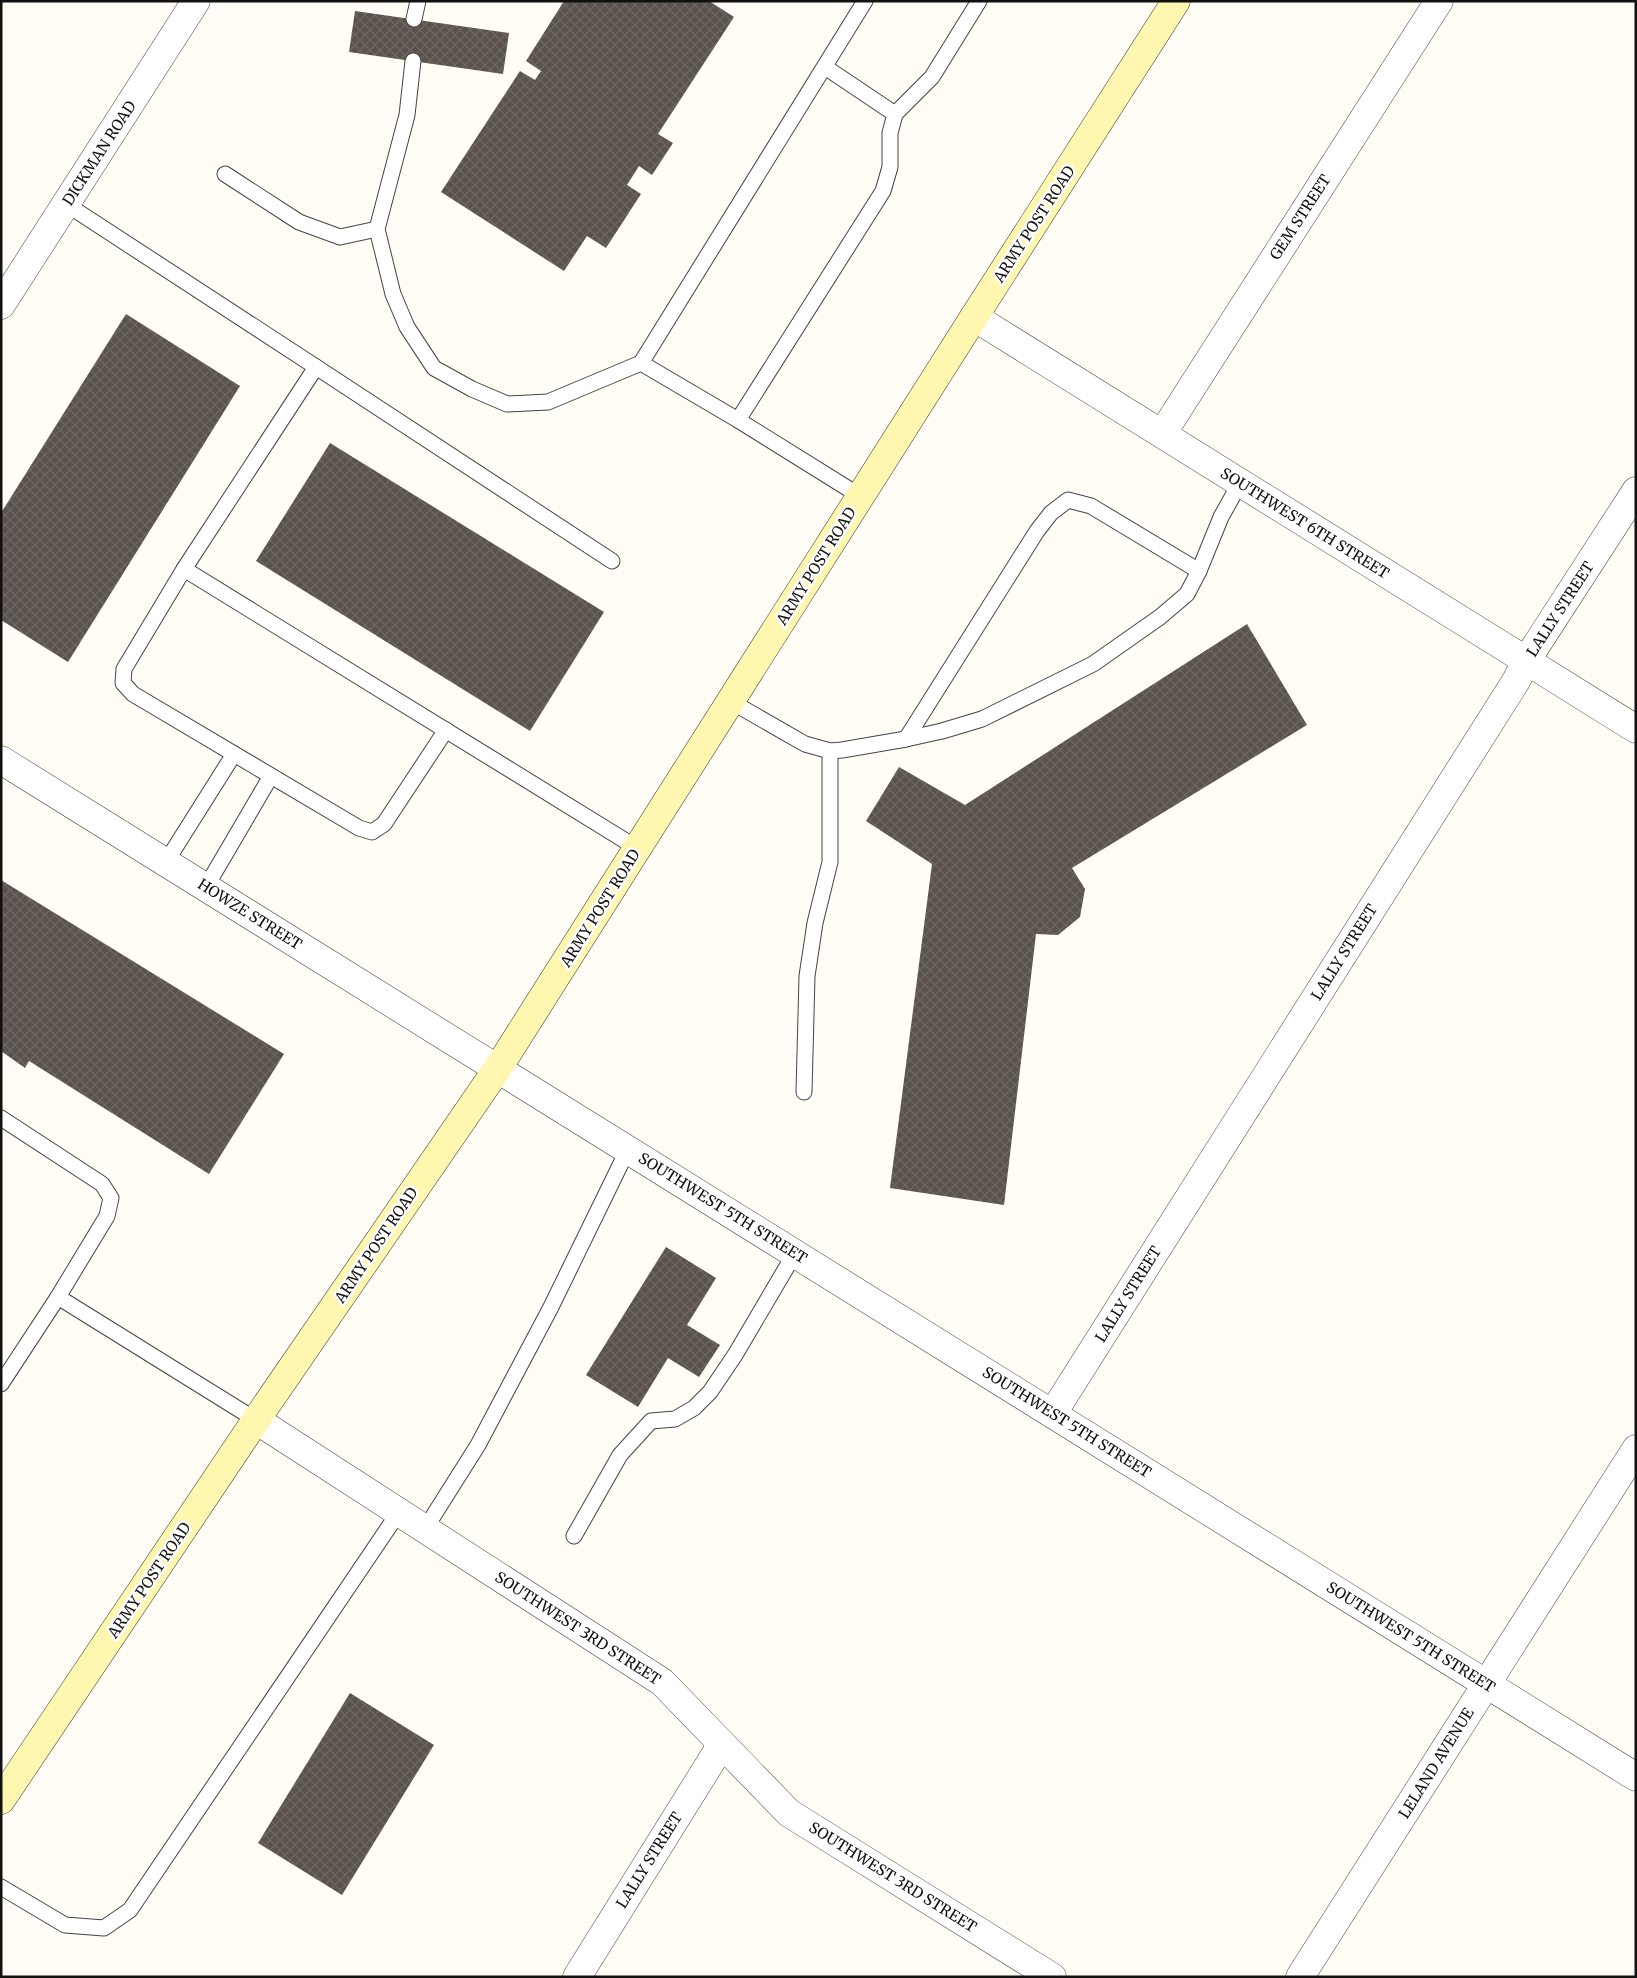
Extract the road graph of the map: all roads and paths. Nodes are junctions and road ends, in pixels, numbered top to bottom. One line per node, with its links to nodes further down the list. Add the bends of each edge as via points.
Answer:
1 (196, 1): 12 (street, DICKMAN ROAD)
2 (418, 1): 7 (lane)
3 (865, 1): 9 (lane)
4 (979, 1): 10 (lane, via 932,77)
5 (1176, 1): 15 (main road, ARMY POST ROAD)
6 (1439, 1): 19 (street, GEM STREET)
7 (414, 19)
8 (412, 61): 13 (lane, via 407,115)
9 (825, 67): 10 (lane); 16 (lane)
10 (895, 114): 18 (lane, via 890,133 890,167 883,191)
11 (225, 174): 13 (lane, via 299,222 340,238)
12 (66, 204): 14 (street, DICKMAN ROAD); 17 (lane)
13 (377, 229): 16 (lane, via 393,294 407,328 434,368 472,389 507,404 548,402)
14 (1, 305)
15 (974, 317): 19 (street, SOUTHWEST 6TH STREET); 22 (main road, ARMY POST ROAD)
16 (641, 363): 18 (lane)
17 (316, 367): 23 (lane); 24 (lane)
18 (738, 420): 22 (lane)
19 (1162, 434): 20 (street, SOUTHWEST 6TH STREET)
20 (1240, 483): 25 (lane); 26 (street, SOUTHWEST 6TH STREET)
21 (1636, 490): 26 (street, LALLY STREET)
22 (860, 496): 27 (main road, ARMY POST ROAD)
23 (612, 561)
24 (184, 569): 29 (lane); 32 (lane, via 124,670 123,683 133,694)
25 (1199, 571): 30 (lane, via 1187,594 1092,664 982,719); 30 (lane, via 1092,506 1068,500 1037,531)
26 (1526, 661): 28 (street, SOUTHWEST 6TH STREET); 45 (street, LALLY STREET)
27 (730, 701): 31 (lane, via 805,744); 35 (main road, ARMY POST ROAD)
28 (1636, 729)
29 (446, 730): 34 (lane, via 384,824 372,832 359,828); 35 (lane)
30 (906, 739): 31 (lane)
31 (830, 751): 39 (lane, via 830,862 815,923 807,976)
32 (234, 754): 34 (lane); 36 (lane)
33 (1, 760): 36 (street, HOWZE STREET)
34 (271, 776): 37 (lane)
35 (638, 848): 38 (main road, ARMY POST ROAD)
36 (166, 862): 37 (street, HOWZE STREET)
37 (206, 887): 38 (street, HOWZE STREET)
38 (498, 1068): 41 (street, SOUTHWEST 5TH STREET); 46 (main road, ARMY POST ROAD)
39 (804, 1092)
40 (1, 1118): 43 (lane, via 102,1184 111,1198 107,1216)
41 (628, 1149): 42 (street, SOUTHWEST 5TH STREET); 49 (lane, via 551,1307 482,1437)
42 (795, 1253): 45 (street, SOUTHWEST 5TH STREET); 50 (lane, via 710,1392 694,1408 675,1419 651,1421 620,1455)
43 (58, 1296): 44 (lane); 46 (lane)
44 (1, 1384)
45 (1053, 1414): 51 (street, SOUTHWEST 5TH STREET)
46 (256, 1420): 48 (street, SOUTHWEST 3RD STREET); 54 (main road, ARMY POST ROAD)
47 (1636, 1449): 51 (street, LELAND AVENUE)
48 (399, 1512): 49 (street, SOUTHWEST 3RD STREET); 55 (lane, via 130,1910 104,1928 65,1924)
49 (425, 1529): 52 (street, SOUTHWEST 3RD STREET, via 662,1682)
50 (574, 1536)
51 (1486, 1684): 53 (street, SOUTHWEST 5TH STREET); 58 (street, LELAND AVENUE)
52 (722, 1744): 56 (street, LALLY STREET); 57 (street, SOUTHWEST 3RD STREET, via 789,1813)
53 (1636, 1777)
54 (1, 1800)
55 (1, 1887)
56 (577, 1977)
57 (1052, 1977)
58 (1300, 1977)

